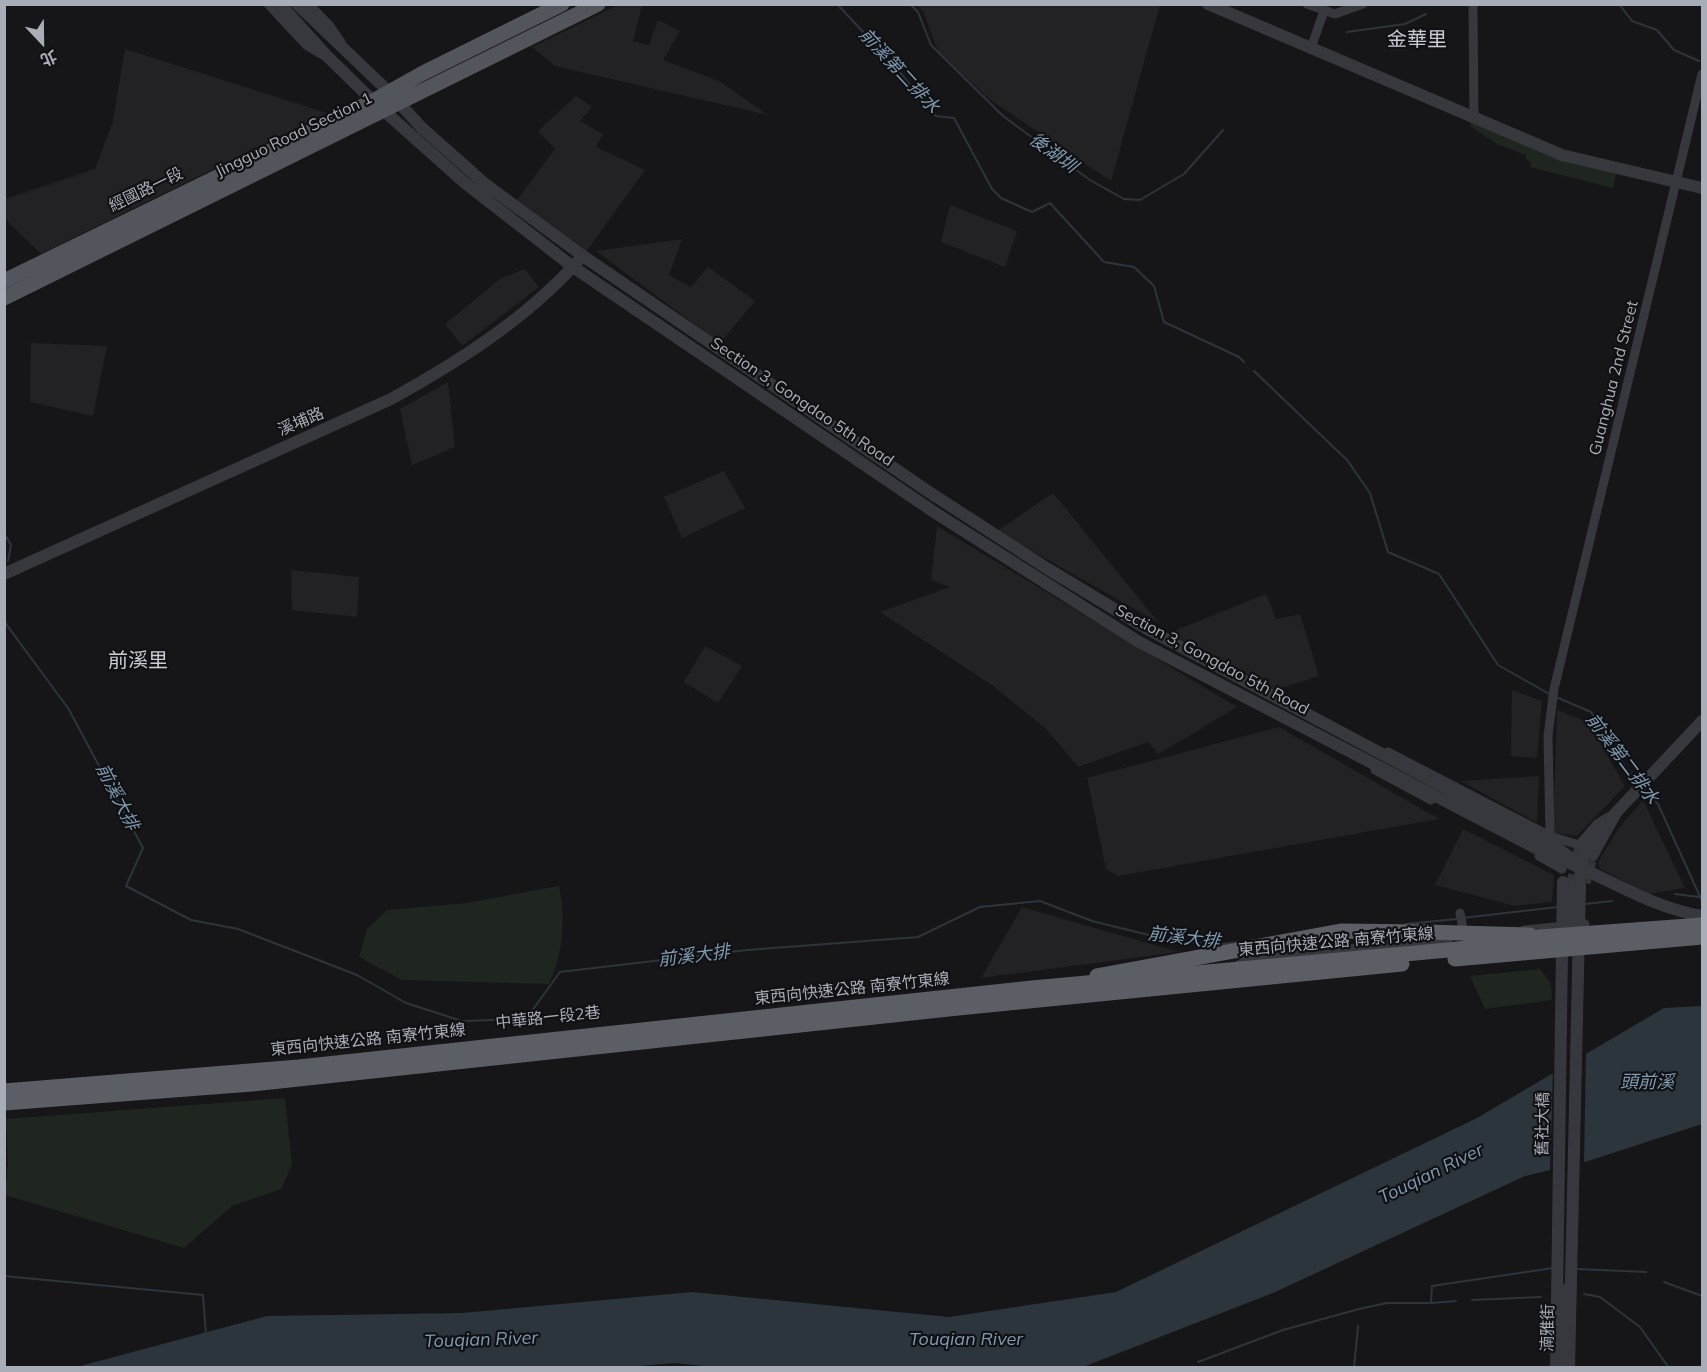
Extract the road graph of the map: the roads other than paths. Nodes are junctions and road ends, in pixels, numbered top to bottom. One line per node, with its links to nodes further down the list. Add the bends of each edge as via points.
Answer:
1 (268, 4): 14 (street, via 306,45)
2 (280, 4): 14 (street, Section 3, Gongdao 5th Road)
3 (297, 4): 12 (street, Section 3, Gongdao 5th Road)
4 (309, 4): 12 (street, via 338,35)
5 (562, 4): 16 (main road)
6 (598, 4): 16 (main road, Jingguo Road Section 1)
7 (1208, 4): 13 (street)
8 (1307, 4): 11 (street)
9 (1363, 4): 11 (street, via 1335,14)
10 (1473, 4): 18 (street)
11 (1324, 12): 13 (street)
12 (343, 47): 16 (street, Section 3, Gongdao 5th Road)
13 (1311, 48): 18 (street)
14 (327, 56): 17 (street, Section 3, Gongdao 5th Road)
15 (1702, 74): 19 (street, Guanghua 2nd Street)
16 (394, 98): 17 (main road, Jingguo Road Section 1); 21 (street, Section 3, Gongdao 5th Road, via 440,146 484,183)
17 (379, 106): 22 (street, Section 3, Gongdao 5th Road, via 465,183); 23 (main road, 經國路一段); 24 (main road, Jingguo Road Section 1)
18 (1474, 119): 19 (street, via 1562,155)
19 (1677, 181): 20 (street); 32 (street, Guanghua 2nd Street, via 1554,689 1550,712)
20 (1702, 188)
21 (583, 256): 22 (street, 溪埔路); 26 (street, Section 3, Gongdao 5th Road, via 1048,569)
22 (573, 267): 25 (street, 溪埔路, via 452,366 391,399); 27 (street, Section 3, Gongdao 5th Road, via 1048,586 1139,642)
23 (4, 281)
24 (4, 298)
25 (4, 574)
26 (1232, 674): 27 (street); 29 (street, Section 3, Gongdao 5th Road)
27 (1225, 686): 30 (street, Section 3, Gongdao 5th Road)
28 (1702, 721): 31 (street)
29 (1366, 745): 32 (street, Section 3, Gongdao 5th Road, via 1401,757); 34 (street, Section 3, Gongdao 5th Road, via 1555,846)
30 (1356, 756): 34 (street, Section 3, Gongdao 5th Road, via 1549,855); 35 (street, Section 3, Gongdao 5th Road, via 1387,778)
31 (1618, 812): 32 (street, Section 3, Gongdao 5th Road, via 1597,824 1579,845); 33 (street); 34 (street, via 1585,848)
32 (1550, 836)
33 (1593, 857)
34 (1580, 866): 35 (street); 37 (street, via 1656,905)
35 (1572, 880): 39 (street); 39 (street, via 1585,898 1585,924); 52 (street, 舊社大橋, bridge); 54 (street, 舊社大橋, bridge)
36 (1460, 913): 40 (street)
37 (1702, 916)
38 (1702, 925): 42 (highway, 東西向快速公路 南寮竹東線, bridge)
39 (1570, 926): 41 (street, 中華路一段2巷)
40 (1463, 929): 41 (street, 中華路一段2巷); 44 (street, 中華路一段2巷)
41 (1489, 934): 44 (street, 中華路一段2巷)
42 (1539, 936): 45 (highway, bridge, via 1342,932); 49 (highway, 東西向快速公路 南寮竹東線, bridge, via 1448,950 1020,989 299,1067)
43 (1702, 938): 50 (highway, 東西向快速公路 南寮竹東線, bridge, via 1283,975 264,1083)
44 (1440, 940): 47 (street, 中華路一段2巷, via 1249,959 1227,972)
45 (1097, 976): 46 (street, 中華路一段2巷); 47 (street)
46 (1059, 981): 47 (street, 中華路一段2巷, via 1074,987); 48 (street, 中華路一段2巷, via 291,1061)
47 (1111, 983)
48 (4, 1085)
49 (4, 1091)
50 (4, 1105)
51 (1564, 1289): 53 (street, 湳雅街)
52 (1556, 1368)
53 (1562, 1368)
54 (1569, 1368)

